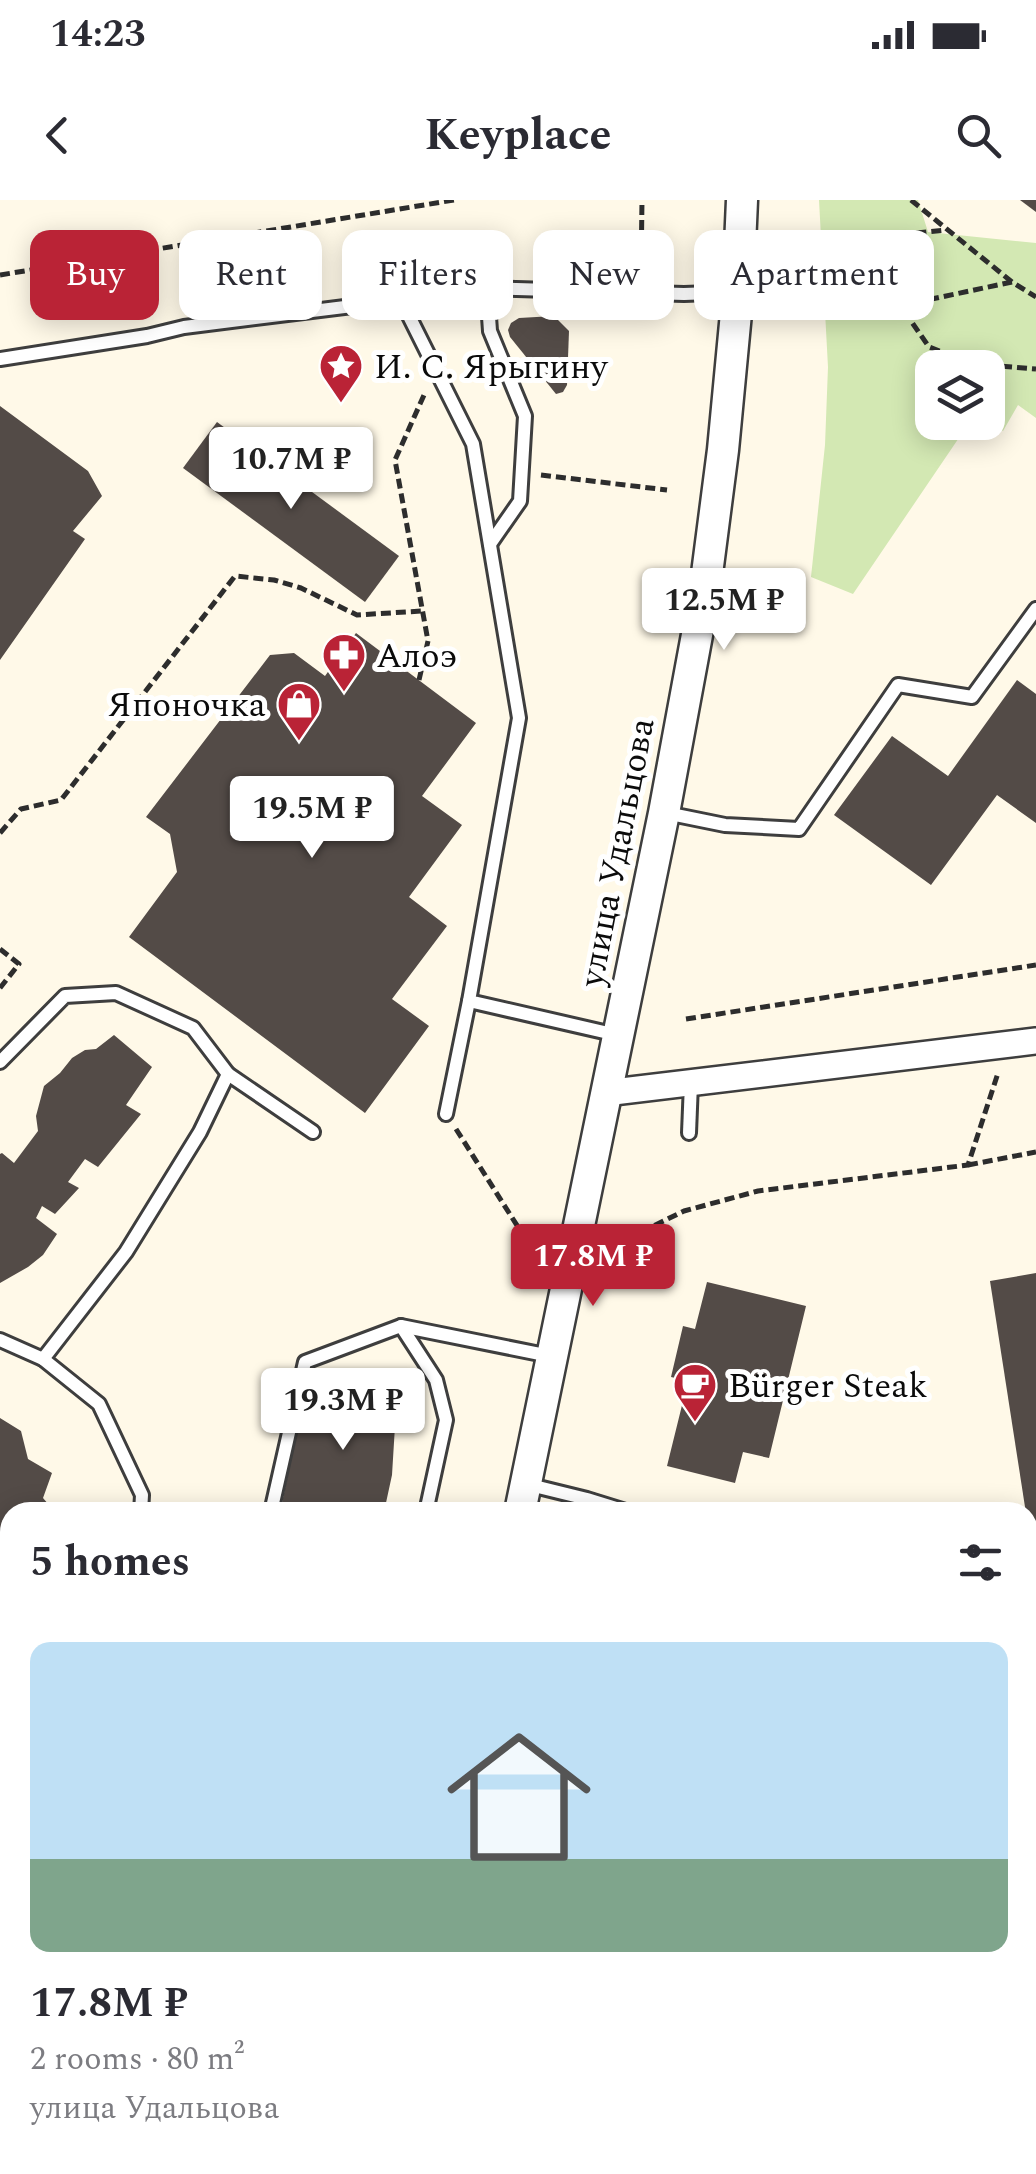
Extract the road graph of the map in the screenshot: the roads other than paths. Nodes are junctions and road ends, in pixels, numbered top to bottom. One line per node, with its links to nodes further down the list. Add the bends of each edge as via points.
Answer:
1 (742, 200): 2 (street, улица Удальцова)
2 (741, 230)
3 (513, 289): 4 (lane)
4 (694, 292)
5 (342, 307): 9 (lane)
6 (412, 320): 10 (lane, via 473,444)
7 (489, 320): 10 (lane, via 525,416 520,501)
8 (736, 320): 12 (street, улица Удальцова, via 704,597)
9 (0, 359)
10 (490, 544): 13 (lane, via 519,718)
11 (1036, 609): 12 (lane, via 972,697 898,685 799,829)
12 (664, 813): 14 (street, улица Удальцова)
13 (468, 1001): 14 (lane); 20 (lane)
14 (617, 1035): 19 (street, улица Удальцова)
15 (1036, 1040): 18 (street)
16 (0, 1062): 17 (lane, via 64,996 116,993 193,1028)
17 (228, 1074): 21 (lane); 26 (lane, via 126,1252)
18 (691, 1083): 19 (street); 22 (lane)
19 (605, 1093): 25 (street, улица Удальцова)
20 (446, 1114)
21 (314, 1132)
22 (689, 1134)
23 (401, 1326): 25 (lane); 29 (lane, via 305,1362); 30 (lane, via 436,1380 446,1420)
24 (0, 1340): 26 (lane)
25 (553, 1357): 27 (street, улица Удальцова)
26 (43, 1359): 28 (lane, via 99,1404)
27 (523, 1498): 31 (lane)
28 (142, 1502)
29 (273, 1502)
30 (428, 1502)
31 (597, 1502)

